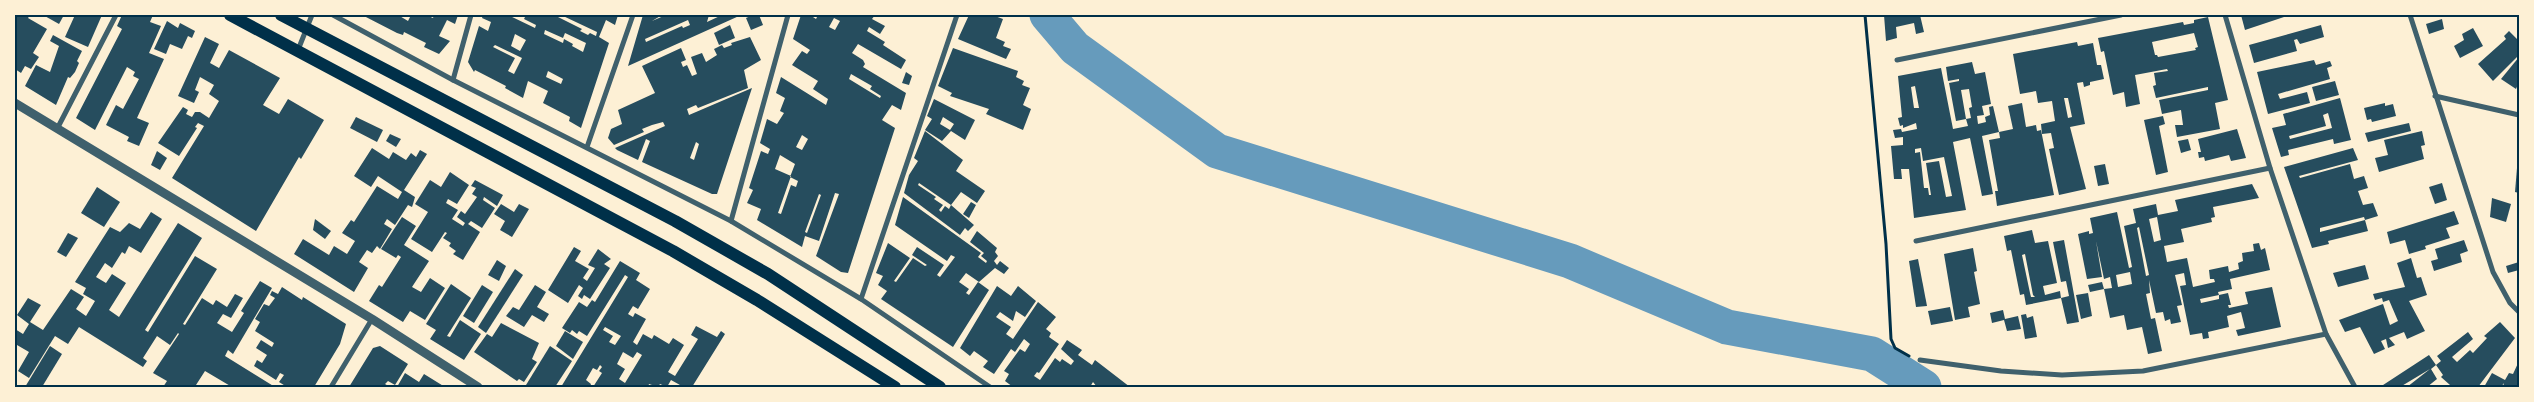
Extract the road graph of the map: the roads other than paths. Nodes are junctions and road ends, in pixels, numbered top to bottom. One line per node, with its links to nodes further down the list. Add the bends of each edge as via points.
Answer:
1 (116, 15): 20 (street)
2 (230, 15): 14 (main road)
3 (280, 15): 13 (main road)
4 (312, 15): 13 (street)
5 (333, 15): 16 (street)
6 (471, 15): 16 (street)
7 (633, 15): 21 (street)
8 (788, 15): 23 (street)
9 (957, 15): 25 (street)
10 (2121, 15): 15 (street)
11 (2225, 15): 22 (street)
12 (2410, 15): 17 (street)
13 (306, 28): 14 (street); 33 (main road, via 675,221 768,274)
14 (298, 50): 32 (main road, via 673,251)
15 (1897, 60)
16 (453, 80): 21 (street)
17 (2435, 96): 19 (street); 26 (street, via 2492,272)
18 (15, 103): 20 (street)
19 (2519, 115)
20 (56, 130): 27 (street)
21 (587, 147): 23 (street)
22 (2270, 168): 24 (street); 28 (street)
23 (731, 221): 25 (street)
24 (1916, 241)
25 (861, 299): 34 (street)
26 (2519, 312)
27 (372, 319): 30 (street); 31 (street)
28 (2326, 334): 29 (street, via 2143,370 2062,375); 35 (street)
29 (1920, 360)
30 (331, 387)
31 (478, 387)
32 (895, 387)
33 (940, 387)
34 (990, 387)
35 (2355, 387)

